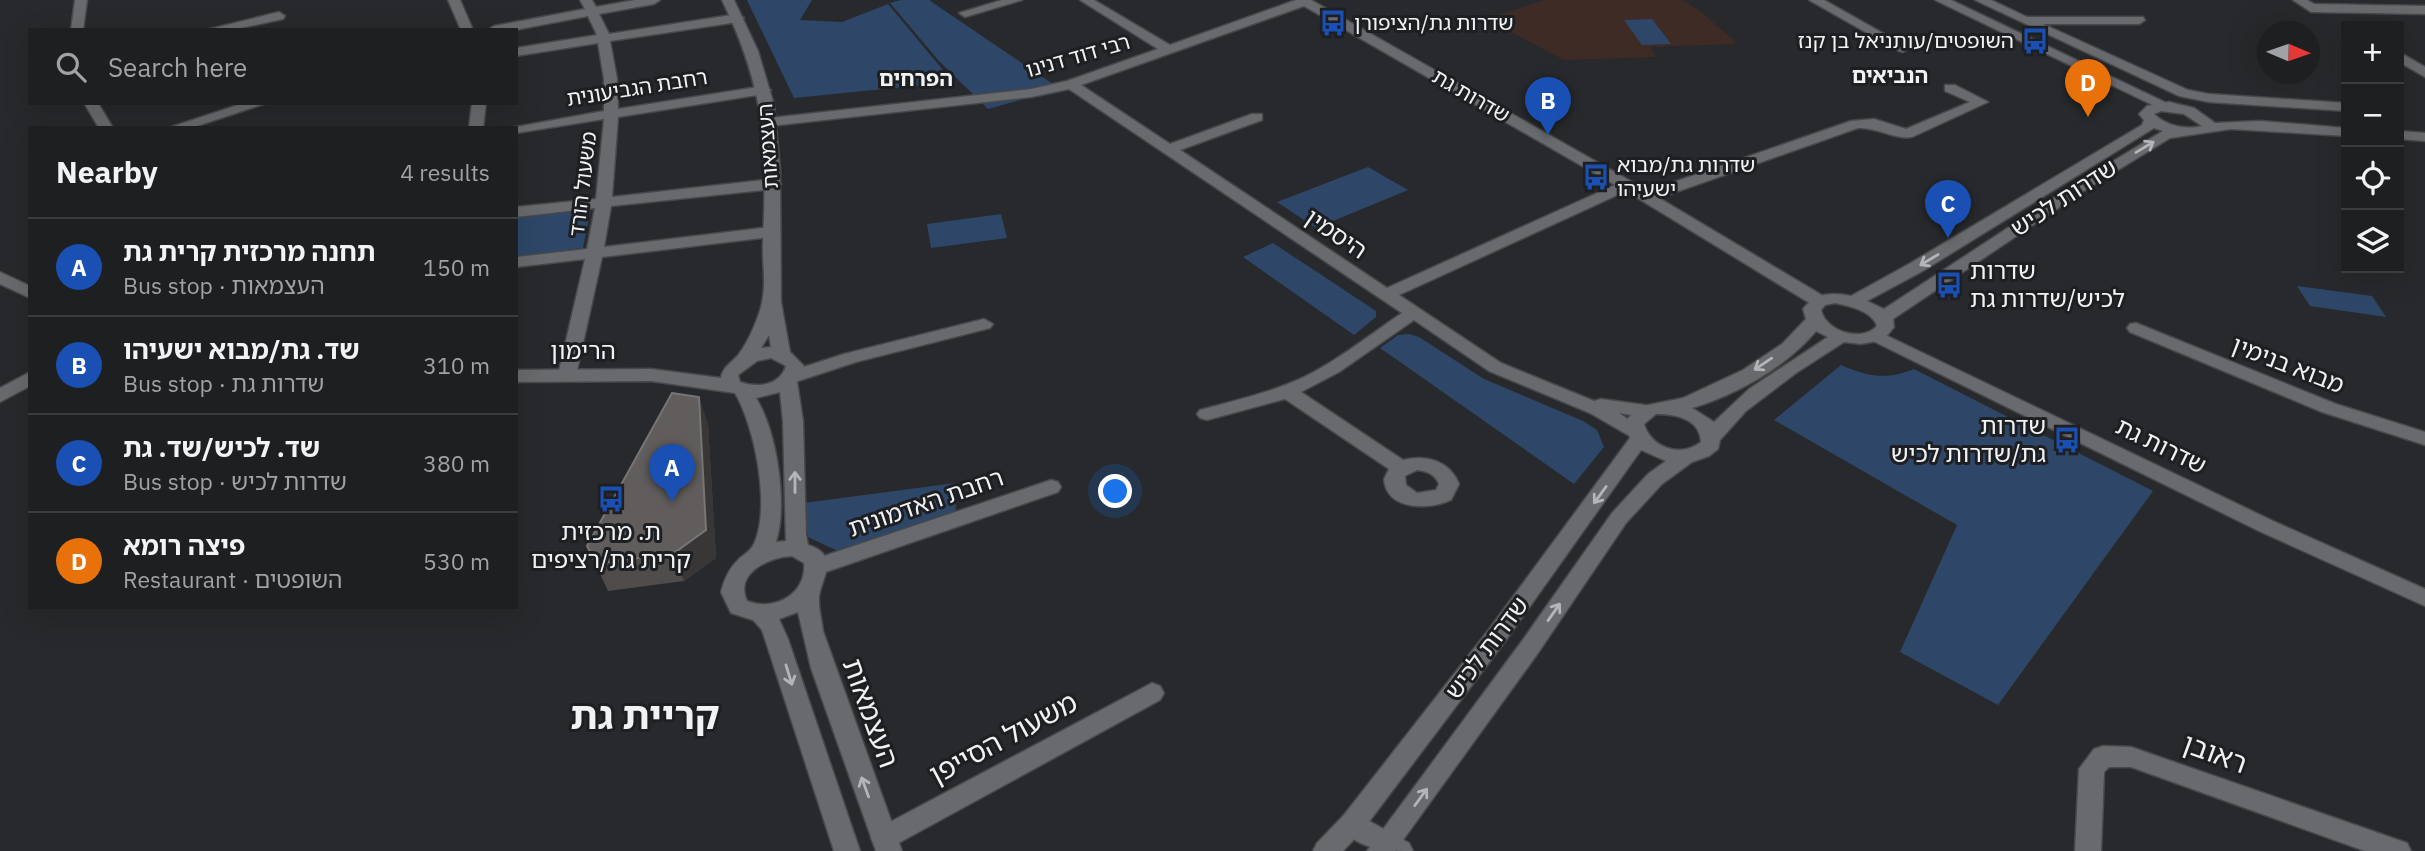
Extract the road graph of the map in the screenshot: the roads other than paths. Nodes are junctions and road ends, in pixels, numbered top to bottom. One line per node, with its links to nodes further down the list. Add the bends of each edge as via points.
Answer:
1 (81, 0): 20 (street)
2 (454, 0): 22 (street)
3 (654, 0): 13 (street)
4 (728, 0): 17 (street, העצמאות)
5 (1016, 0): 15 (street)
6 (1086, 0): 26 (street)
7 (1815, 0): 25 (street)
8 (1924, 0): 40 (street, via 2127,97)
9 (1941, 0): 36 (street)
10 (1980, 0): 18 (street)
11 (2299, 0): 14 (street, via 2311,8)
12 (1304, 1): 26 (street, רבי דוד דנינו); 57 (street, שדרות גת)
13 (590, 5): 23 (street); 24 (street, משעול הורד)
14 (2425, 10)
15 (965, 13)
16 (279, 16): 21 (street)
17 (738, 19): 24 (street); 32 (street, העצמאות)
18 (2024, 20): 19 (street); 37 (street, via 2184,93)
19 (2139, 20)
20 (77, 28)
21 (222, 28)
22 (466, 28)
23 (502, 28)
24 (606, 38): 27 (street); 38 (street, משעול הורד)
25 (1903, 48)
26 (1169, 50): 30 (street, רבי דוד דנינו)
27 (518, 52)
28 (2404, 59): 29 (street)
29 (2425, 73)
30 (1071, 84): 42 (street, רבי דוד דנינו, via 1031,93); 55 (street, היסמין)
31 (1950, 88): 58 (street, via 1981,102 1907,134 1874,123 1856,124)
32 (764, 90): 38 (street, רחבת הגביעונית); 42 (street, העצמאות)
33 (92, 105): 44 (street)
34 (253, 105): 45 (street)
35 (479, 105): 46 (street)
36 (2168, 107): 39 (street); 40 (street, via 2155,107)
37 (2341, 107)
38 (613, 113): 49 (street, רחבת הגביעונית); 59 (street, משעול הורד)
39 (2195, 114): 43 (street); 47 (street)
40 (2149, 116): 51 (street); 69 (street, שדרות לכיש, one-way to 69, via 2148,127)
41 (1257, 117): 55 (street)
42 (770, 122): 56 (street, העצמאות)
43 (2341, 125)
44 (105, 126)
45 (182, 126)
46 (476, 126)
47 (2210, 126): 51 (street, via 2204,131); 52 (street)
48 (2404, 128): 50 (street)
49 (518, 129)
50 (2425, 130)
51 (2179, 131): 73 (street, שדרות לכיש, one-way to 51, via 2077,189)
52 (2341, 132)
53 (2404, 135): 54 (street)
54 (2425, 137)
55 (1167, 150): 66 (street, היסמין)
56 (773, 184): 59 (street); 61 (street, העצמאות)
57 (1627, 185): 58 (street, שדרות גת); 66 (street)
58 (1647, 197): 68 (street, שדרות גת)
59 (602, 204): 60 (street); 62 (street, משעול הורד)
60 (518, 212)
61 (772, 232): 62 (street); 67 (street, העצמאות)
62 (596, 253): 63 (street); 79 (street, משעול הורד)
63 (518, 262)
64 (0, 277): 65 (street)
65 (26, 289)
66 (1385, 296): 70 (street, היסמין)
67 (770, 299): 76 (street, העצמאות); 78 (street, העצמאות, via 759,337)
68 (1819, 301): 69 (street); 71 (street, via 1812,309)
69 (1855, 301): 73 (street, שדרות גת, via 1867,305)
70 (1413, 313): 85 (street, via 1338,365); 87 (street, היסמין, via 1495,368)
71 (1815, 320): 75 (street); 88 (street, one-way to 88, via 1768,361 1728,387 1706,399)
72 (984, 324): 77 (street)
73 (1880, 327): 75 (street, via 1855,338); 101 (street, שדרות גת, via 2266,526)
74 (2136, 328): 93 (street, מבוא בנימין, via 2329,408)
75 (1842, 336): 92 (street, via 1745,399)
76 (786, 356): 77 (street); 78 (street, הרימון, via 764,353); 83 (street, העצמאות, via 795,366)
77 (850, 358): 83 (street)
78 (741, 362): 80 (street, הרימון); 84 (street, via 729,375)
79 (567, 375): 80 (street, הרימון); 81 (street, הרימון)
80 (650, 375): 84 (street, הרימון)
81 (518, 376)
82 (26, 379): 86 (street)
83 (790, 379): 84 (street, הרימון, via 761,392); 97 (street, one-way to 83)
84 (737, 388): 98 (street, via 757,414 768,476 768,532)
85 (1286, 391): 90 (street); 95 (street)
86 (0, 396)
87 (1566, 396): 89 (street, היסמין); 91 (street, היסמין)
88 (1667, 408): 89 (street); 92 (street, via 1702,421)
89 (1645, 411): 91 (street, via 1634,423)
90 (1207, 414)
91 (1637, 435): 94 (street, via 1659,452); 104 (street, שדרות לכיש, one-way to 104, via 1506,623)
92 (1712, 436): 94 (street, via 1706,450)
93 (2425, 439)
94 (1685, 457): 106 (street, שדרות לכיש, one-way to 94, via 1619,518 1655,479)
95 (1401, 468)
96 (1051, 488): 99 (street, רחבת האדמונית)
97 (799, 549): 98 (street); 99 (street, via 812,556)
98 (757, 556): 102 (street, via 739,573 732,592 739,607)
99 (817, 567): 100 (street)
100 (807, 593): 102 (street, via 785,609); 105 (street, העצמאות, one-way to 100, via 823,668)
101 (2425, 597)
102 (761, 614): 107 (street, one-way to 107, via 777,639)
103 (1152, 694): 105 (street, משעול הסייפן)
104 (1353, 823): 106 (street); 108 (street, שדרות לכיש)
105 (886, 844)
106 (1389, 848)
107 (848, 851)
108 (1326, 851)
109 (2088, 851): 110 (street, ראובן, via 2092,769 2103,756 2131,757)
110 (2398, 851)

